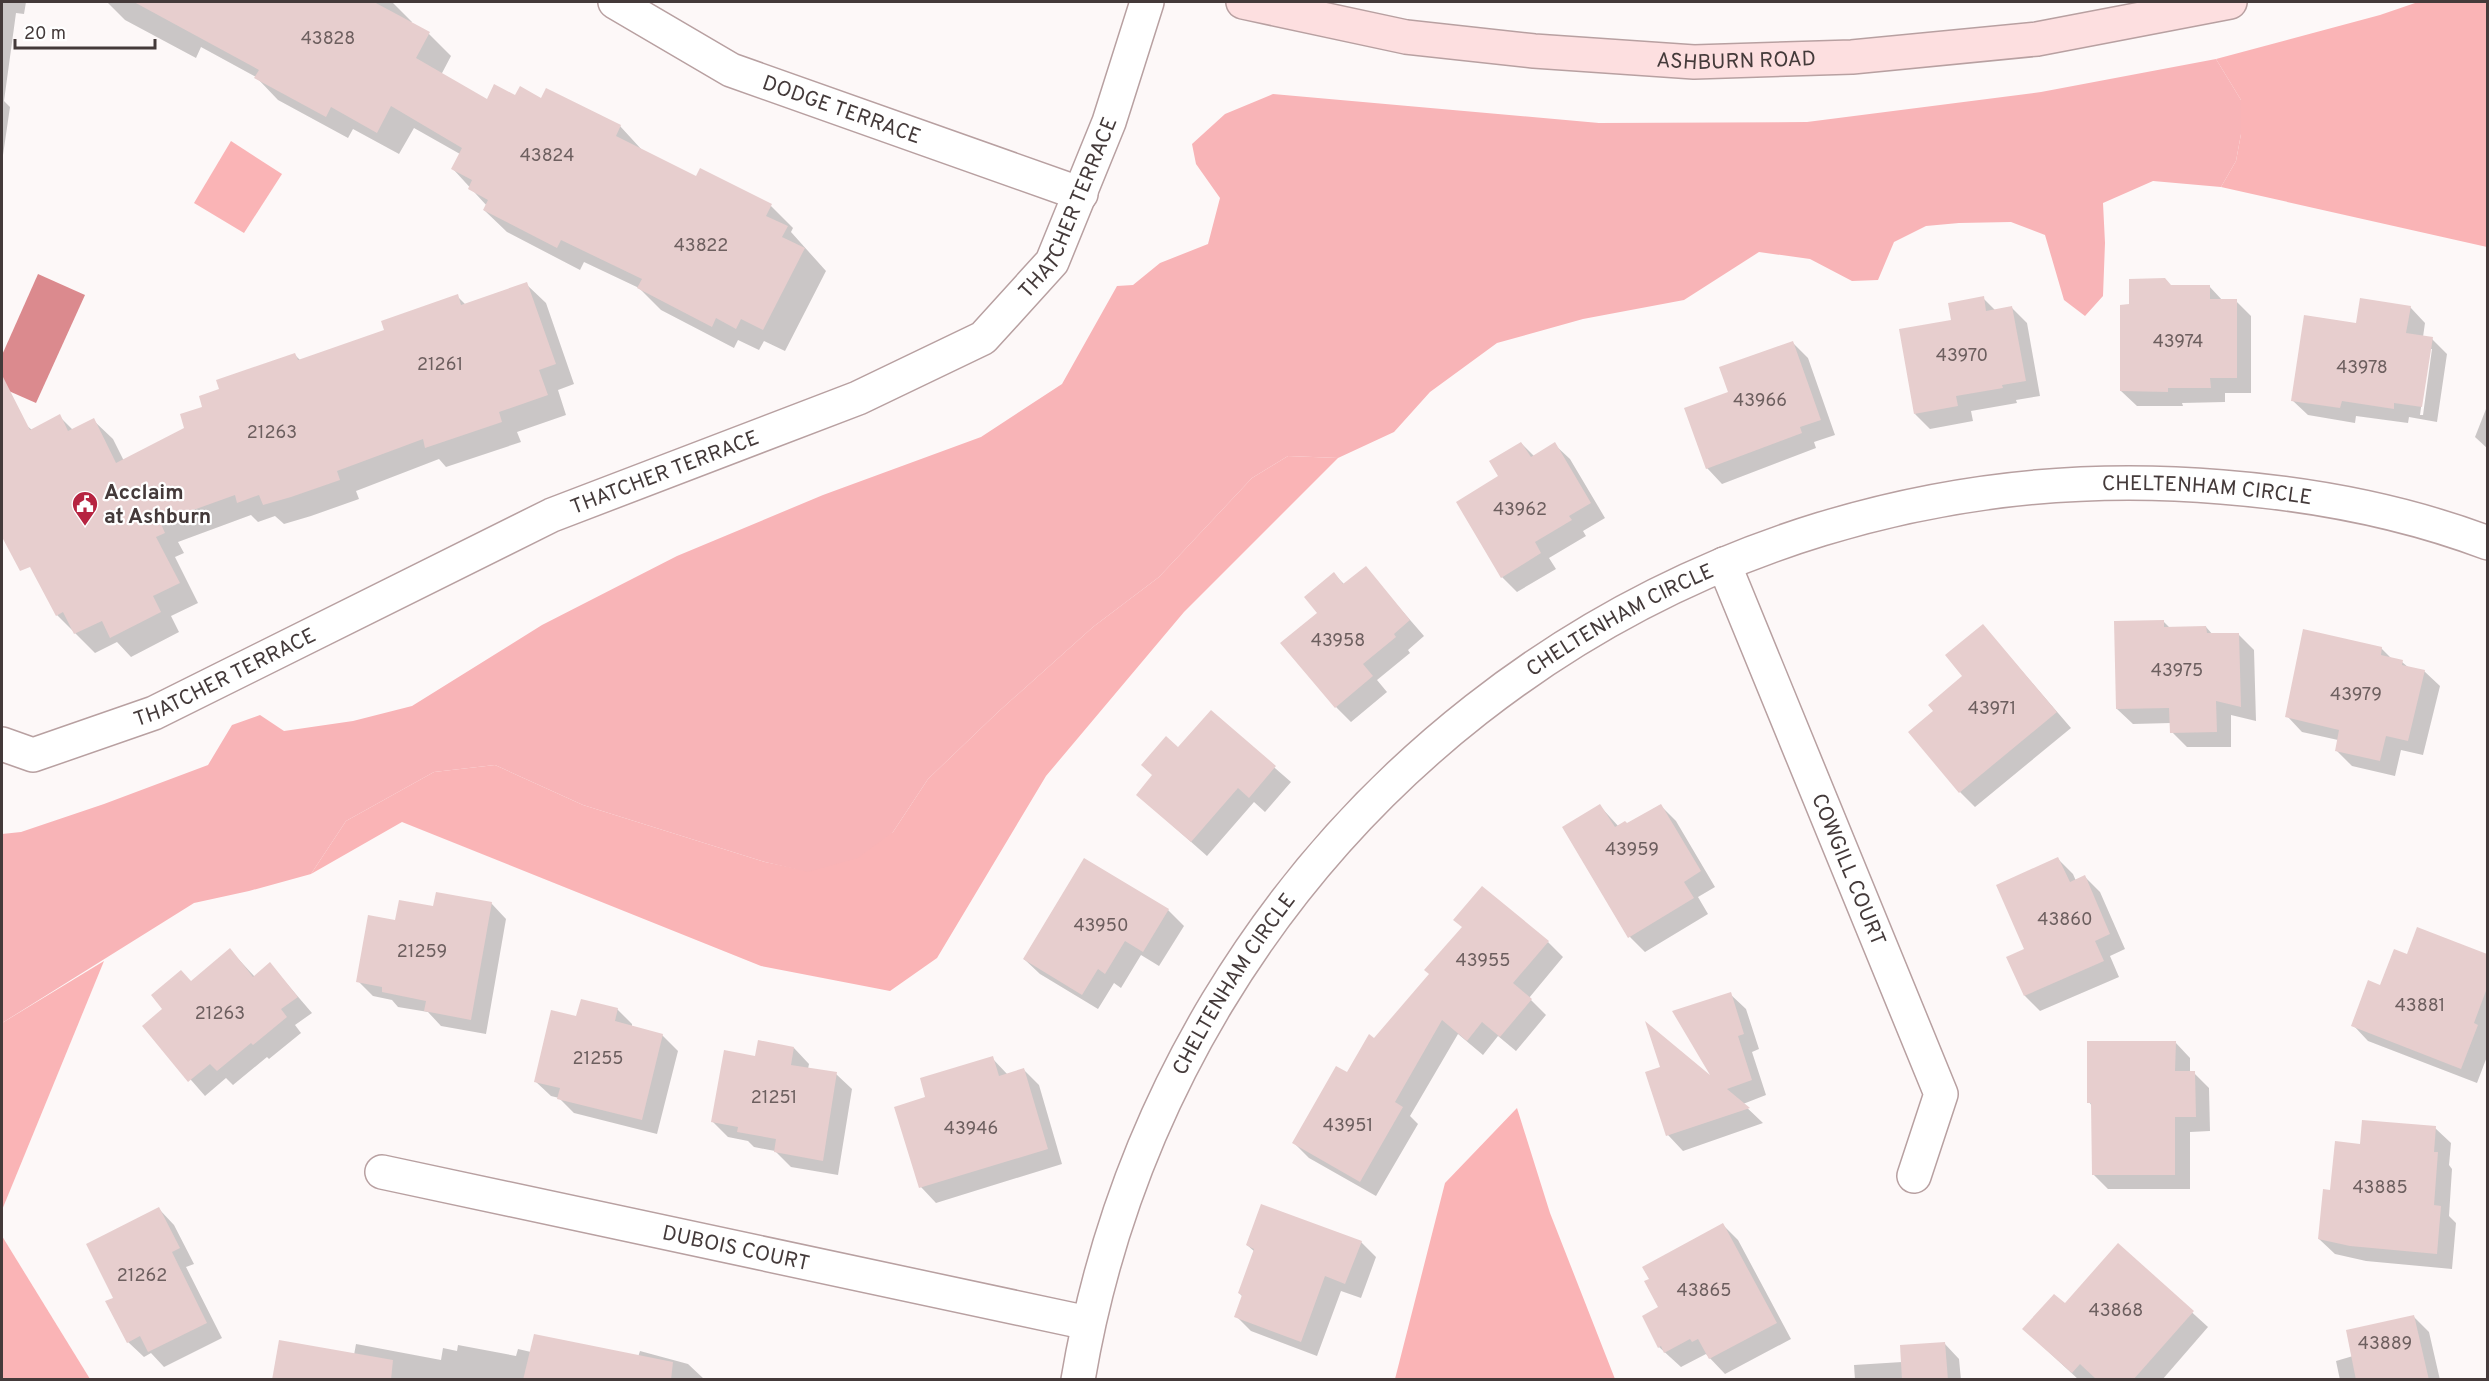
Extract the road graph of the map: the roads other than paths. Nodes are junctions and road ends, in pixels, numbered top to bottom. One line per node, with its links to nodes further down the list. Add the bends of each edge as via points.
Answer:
1 (615, 2): 5 (street, DODGE TERRACE, via 731,70)
2 (1147, 2): 5 (street, THATCHER TERRACE, via 1109,122)
3 (1243, 2): 4 (main road, ASHBURN ROAD, via 1406,37 1694,62 1852,57 2037,39)
4 (2230, 2)
5 (1081, 194): 8 (street, THATCHER TERRACE, via 1052,262 983,338 858,398 552,515 153,713 33,755)
6 (2487, 543): 7 (street, CHELTENHAM CIRCLE, via 2398,515 2286,492 2172,482 2095,483 1933,502 1806,534)
7 (1724, 564): 10 (street, COWGILL COURT, via 1941,1094); 11 (street, CHELTENHAM CIRCLE, via 1603,623 1507,685 1418,757 1312,867 1243,959 1168,1092 1124,1198)
8 (2, 744)
9 (382, 1172): 11 (street, DUBOIS COURT)
10 (1914, 1176)
11 (1088, 1323): 12 (street, CHELTENHAM CIRCLE)
12 (1078, 1380)

